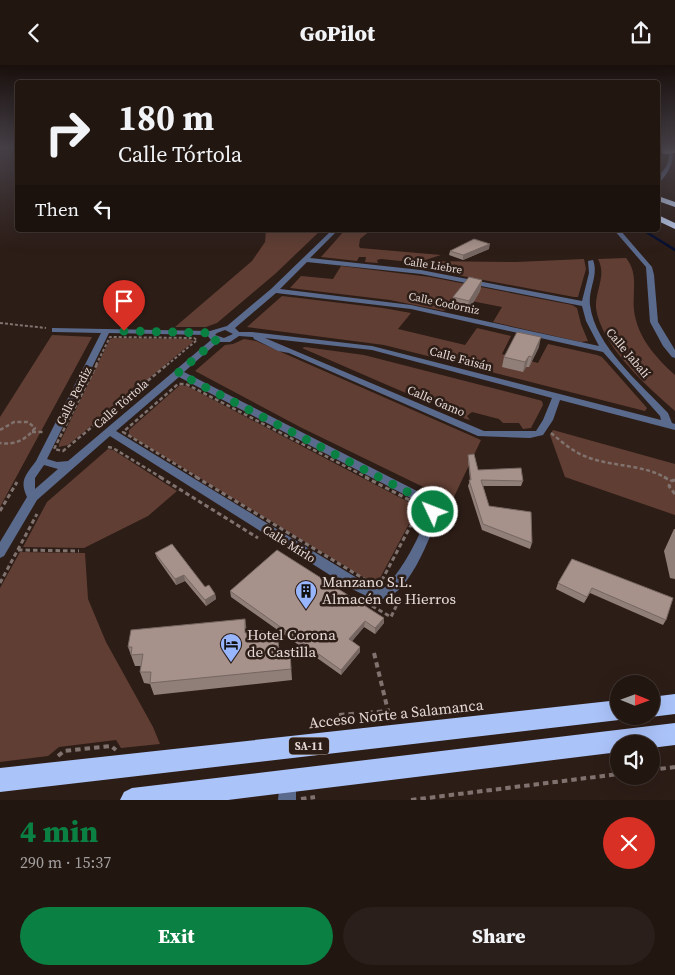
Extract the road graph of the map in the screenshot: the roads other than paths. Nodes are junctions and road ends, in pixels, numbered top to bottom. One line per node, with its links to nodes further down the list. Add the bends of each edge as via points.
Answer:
1 (660, 199): 2 (highway)
2 (675, 205)
3 (660, 209): 4 (highway)
4 (675, 216)
5 (660, 219): 6 (highway)
6 (675, 226)
7 (333, 232): 9 (street)
8 (619, 232): 21 (street, via 649,267 654,322)
9 (306, 260): 11 (street); 12 (street, Calle Liebre, via 421,272)
10 (592, 261): 12 (street, Calle Jabalí, via 594,271)
11 (274, 291): 14 (street); 19 (street, Calle Codorniz, via 411,307)
12 (586, 304): 19 (street, Calle Jabalí, via 591,325)
13 (54, 330): 15 (street)
14 (234, 331): 16 (street, Calle Faisán); 17 (street, via 226,340); 17 (street, via 219,329)
15 (108, 334): 17 (street); 27 (street, Calle Perdiz)
16 (255, 335): 18 (street, Calle Faisán); 20 (street, Calle Gamo)
17 (214, 337): 22 (street, Calle Tórtola)
18 (292, 339): 20 (street); 23 (street, Calle Faisán, via 372,348)
19 (607, 350): 24 (street, Calle Jabalí)
20 (291, 351): 23 (street, Calle Gamo, via 482,434 539,433)
21 (675, 355)
22 (178, 373): 25 (street, Calle Tórtola); 25 (street, Calle Mirlo, via 413,494 432,507 430,521 399,583 384,594 372,593)
23 (557, 396): 24 (street, Calle Faisán)
24 (671, 426)
25 (110, 432): 26 (street, Calle Tórtola)
26 (74, 463): 27 (street); 28 (street, Calle Tórtola)
27 (38, 466): 28 (street, via 37,480); 29 (street, Calle Perdiz, via 28,481)
28 (43, 489): 29 (street)
29 (33, 497): 30 (street)
30 (0, 553)
31 (675, 704): 32 (highway)
32 (660, 706)
33 (610, 711): 35 (highway, Acceso Norte a Salamanca / SA-11)
34 (675, 734): 36 (highway)
35 (0, 780)
36 (287, 790): 37 (highway)
37 (132, 800)

